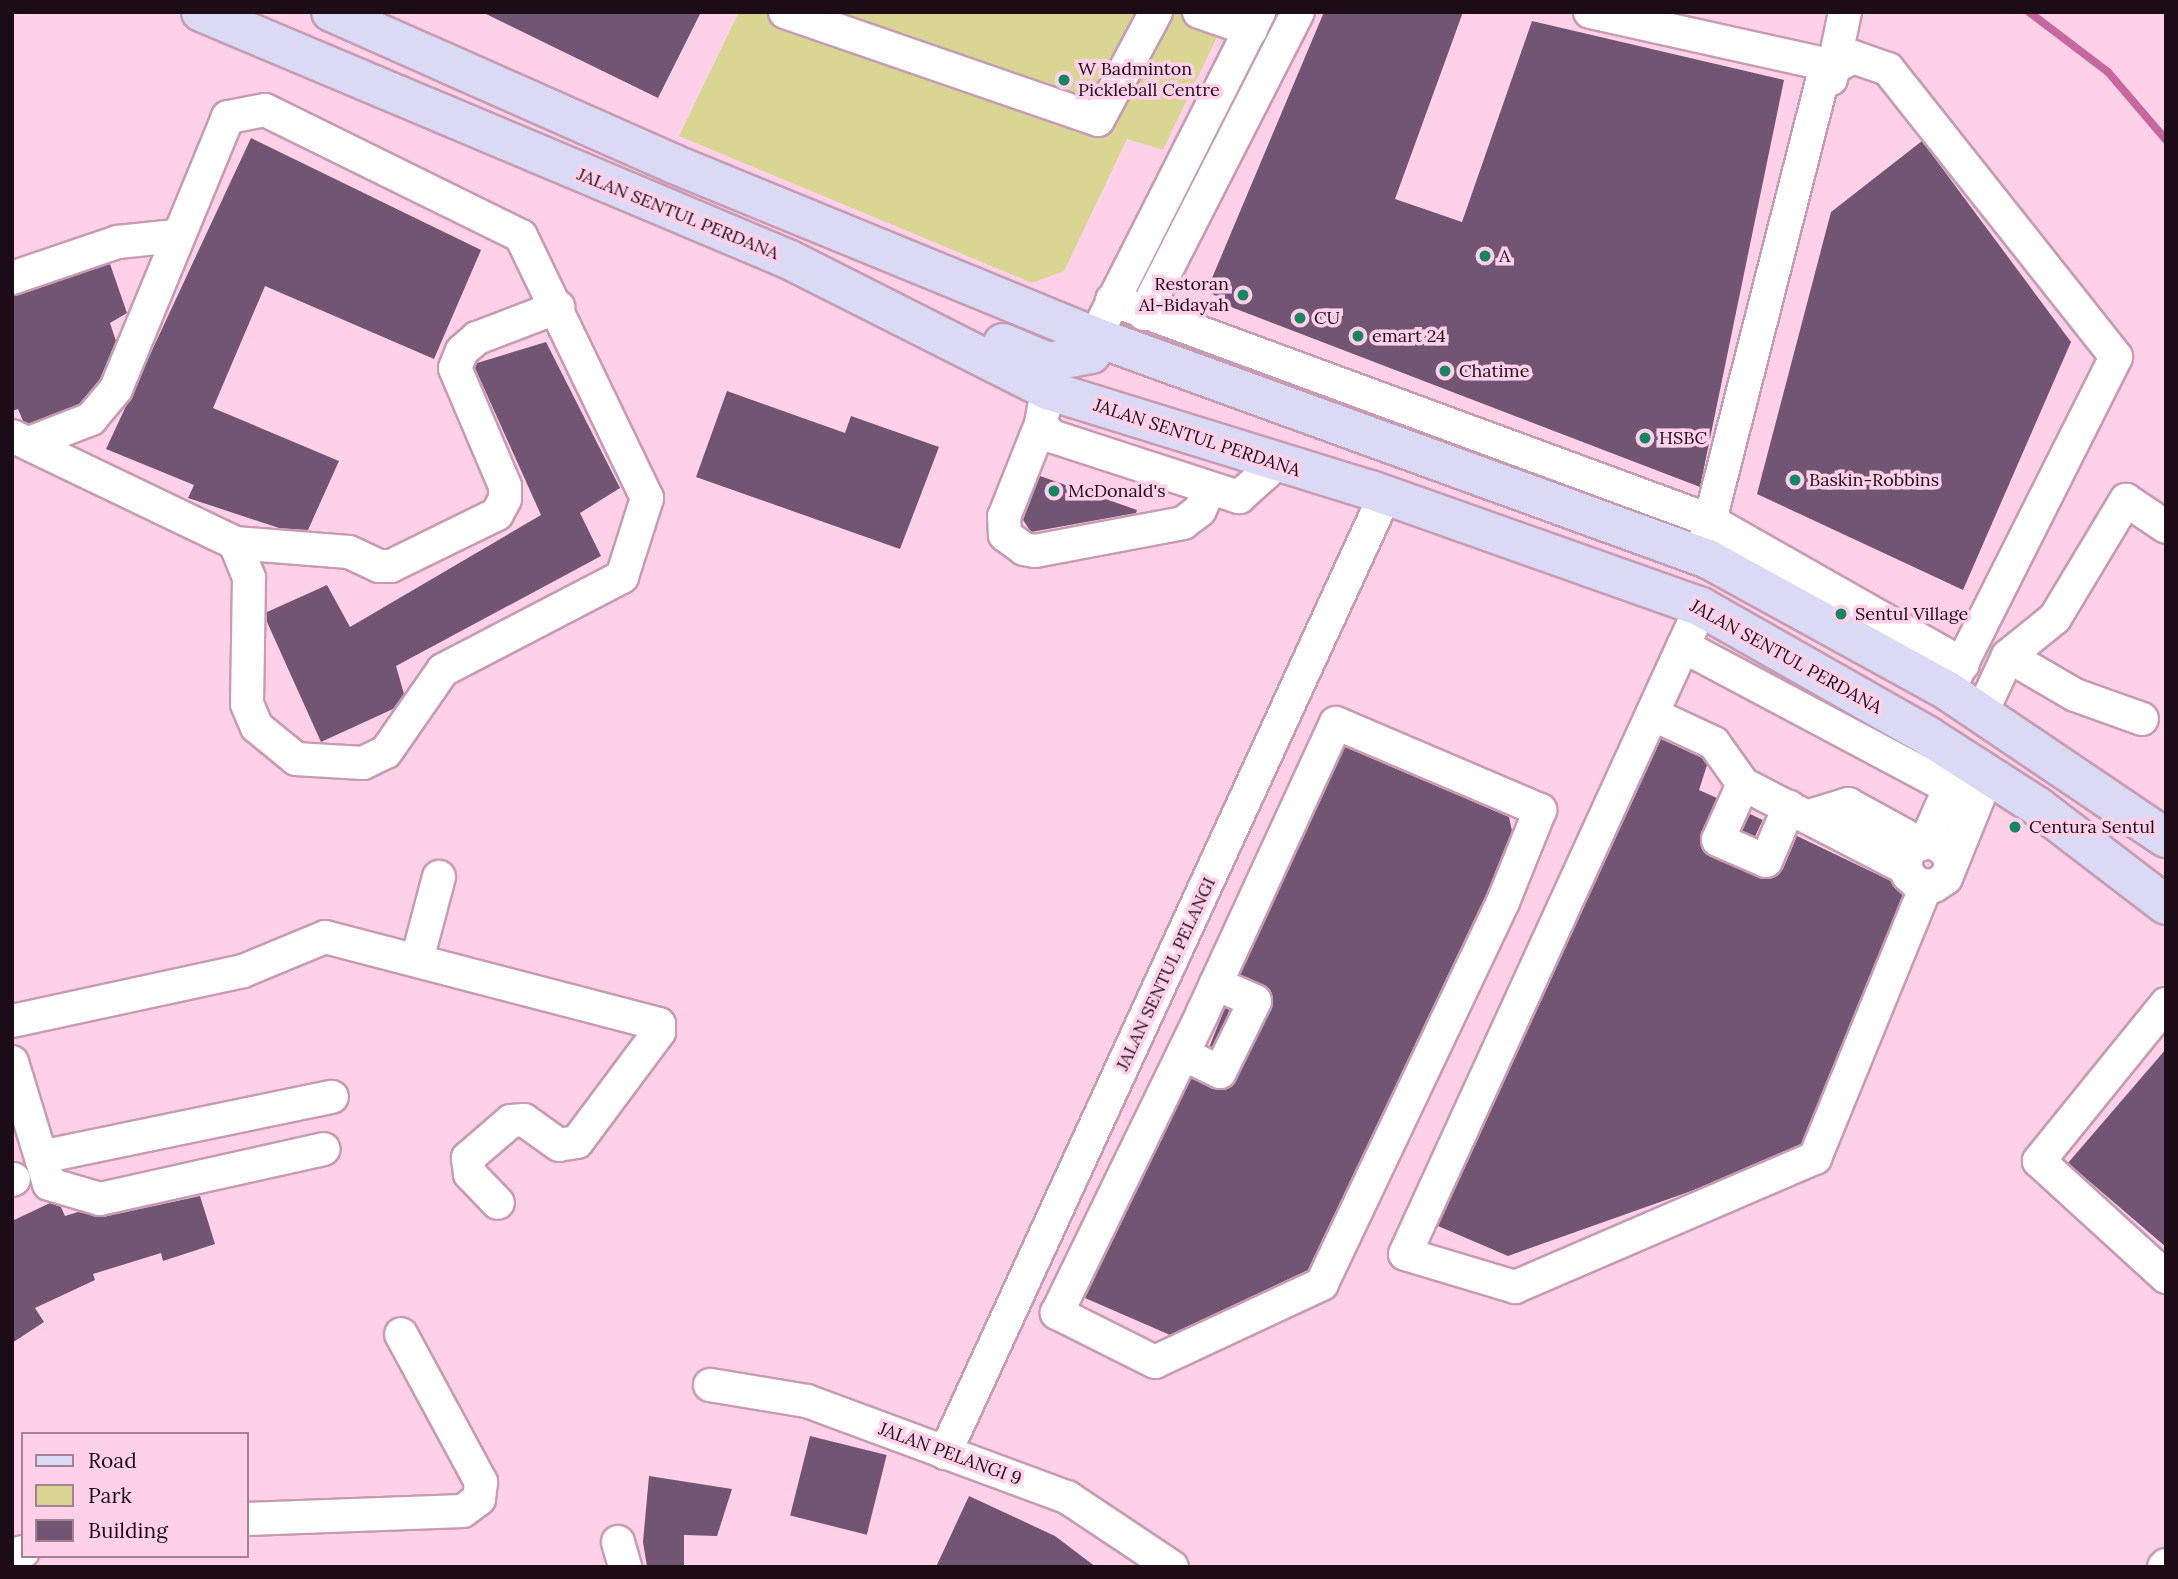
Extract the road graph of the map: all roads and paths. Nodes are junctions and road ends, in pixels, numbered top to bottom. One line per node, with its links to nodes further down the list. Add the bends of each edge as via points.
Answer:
1 (201, 12): 12 (main road, JALAN SENTUL PERDANA)
2 (331, 12): 17 (main road)
3 (785, 12): 4 (street, via 1098,120)
4 (1156, 12)
5 (1199, 12): 9 (street)
6 (1298, 12): 16 (street)
7 (1590, 12): 10 (street)
8 (1845, 12): 10 (street)
9 (1255, 21): 14 (street)
10 (1834, 66): 25 (street); 30 (street, via 1853,58 1888,69 2116,357)
11 (176, 236): 13 (street, via 118,242); 15 (street, via 228,117 265,110 521,236); 19 (street, via 116,389 91,419)
12 (790, 260): 17 (main road, via 1048,362); 18 (main road, JALAN SENTUL PERDANA)
13 (12, 278)
14 (1112, 300): 16 (street); 17 (street)
15 (558, 307): 26 (street, via 477,338 462,351 454,368 505,486 505,499 497,514 391,565 379,566 349,552); 26 (street, via 647,498 622,577 443,670 386,752 363,763 296,759 257,727 247,704 249,578)
16 (1144, 314): 25 (street)
17 (1094, 345): 20 (main road, via 1116,391 1205,429); 25 (main road)
18 (1044, 407): 20 (main road, JALAN SENTUL PERDANA); 22 (street, via 1051,436); 22 (street, via 1004,517 1005,535 1024,548 1035,551 1183,523 1200,510)
19 (20, 440): 26 (street)
20 (1239, 452): 21 (main road, JALAN SENTUL PERDANA)
21 (1277, 463): 22 (street, via 1239,497); 23 (main road, JALAN SENTUL PERDANA)
22 (1209, 489)
23 (1385, 495): 27 (main road, JALAN SENTUL PERDANA); 44 (street, JALAN SENTUL PELANGI)
24 (2166, 527): 29 (street, via 2126,500 2055,618)
25 (1710, 540): 30 (main road)
26 (235, 543)
27 (1701, 607): 28 (street); 35 (main road, JALAN SENTUL PERDANA)
28 (1683, 646): 32 (street); 35 (street)
29 (2008, 656): 31 (street); 33 (street, via 2075,695)
30 (1948, 679): 31 (main road); 35 (main road, via 1944,699 1989,728)
31 (1982, 712): 34 (main road)
32 (1652, 714): 36 (street, via 1714,743); 39 (street, via 1405,1254 1515,1287 1815,1158)
33 (2142, 719)
34 (2062, 765): 35 (main road, via 2017,748); 38 (main road)
35 (1972, 768): 39 (street); 39 (street, via 1951,864 1943,847); 41 (main road, JALAN SENTUL PERDANA)
36 (1742, 784): 37 (street); 37 (street, via 1718,840 1766,861)
37 (1799, 812): 39 (street, via 1848,804)
38 (2166, 838)
39 (1919, 860)
40 (439, 877): 42 (street)
41 (2166, 905)
42 (417, 960): 47 (street, via 325,937 243,971); 53 (street, via 659,1024 659,1032 577,1142 559,1145 524,1120 511,1121 468,1158 470,1174)
43 (1216, 984): 46 (street); 48 (street, via 1255,1001 1220,1072); 48 (street, via 1336,723 1540,810 1503,902 1322,1284 1155,1362 1057,1313)
44 (1157, 994): 46 (street); 57 (street, JALAN SENTUL PELANGI)
45 (2166, 1004): 54 (street, via 2039,1161)
46 (1202, 1014): 48 (street)
47 (12, 1021)
48 (1183, 1054)
49 (12, 1062): 52 (street)
50 (332, 1097): 52 (street)
51 (323, 1149): 52 (street, via 100,1199 49,1184)
52 (41, 1157)
53 (498, 1203)
54 (2166, 1277)
55 (401, 1334): 58 (street, via 481,1482 479,1499 463,1511)
56 (710, 1385): 57 (street, JALAN PELANGI 9, via 807,1401)
57 (945, 1453): 59 (street, JALAN PELANGI 9, via 1067,1497)
58 (248, 1519)
59 (1172, 1567)

